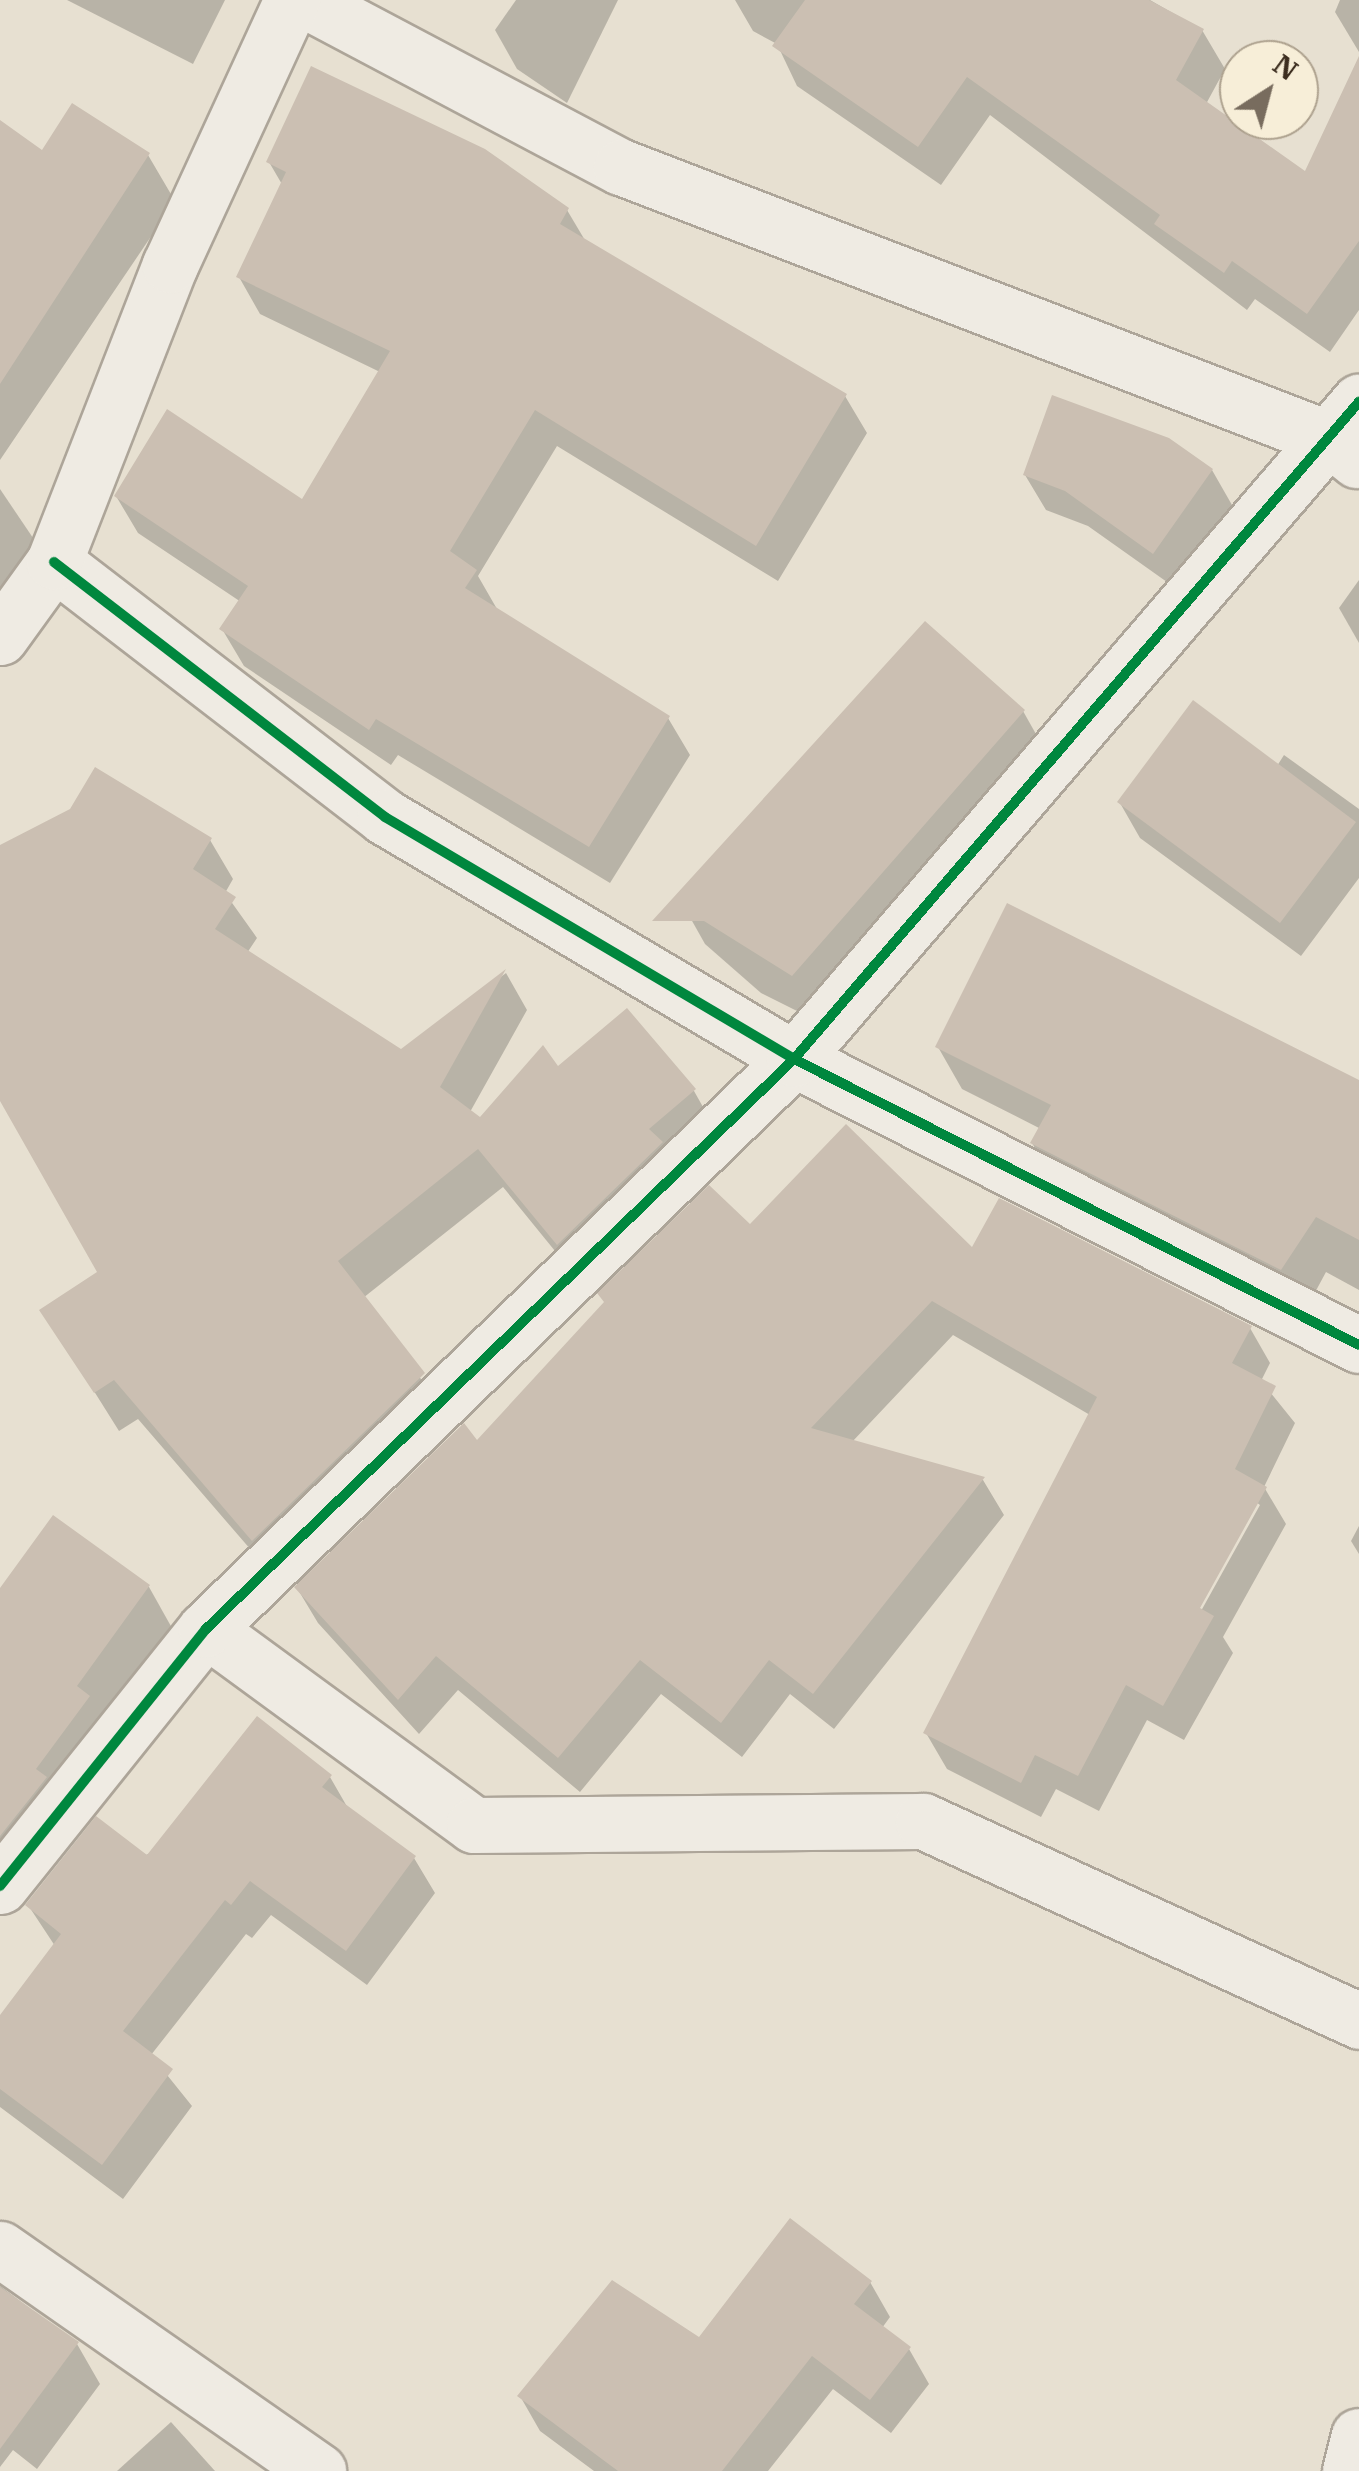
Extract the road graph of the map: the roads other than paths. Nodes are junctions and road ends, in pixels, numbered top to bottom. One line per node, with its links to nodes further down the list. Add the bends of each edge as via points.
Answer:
1 (292, 0): 4 (street, via 170,264)
2 (306, 0): 3 (street, via 621,167)
3 (1350, 435): 6 (street)
4 (54, 562): 5 (street); 6 (street, via 385,817)
5 (0, 637)
6 (794, 1059): 7 (street); 8 (street)
7 (1359, 1345)
8 (206, 1629): 9 (street); 10 (street, via 474,1825 923,1822)
9 (0, 1886)
10 (1359, 2022)
11 (0, 2249): 13 (street)
12 (1359, 2436): 14 (street)
13 (318, 2471)
14 (1350, 2471)

